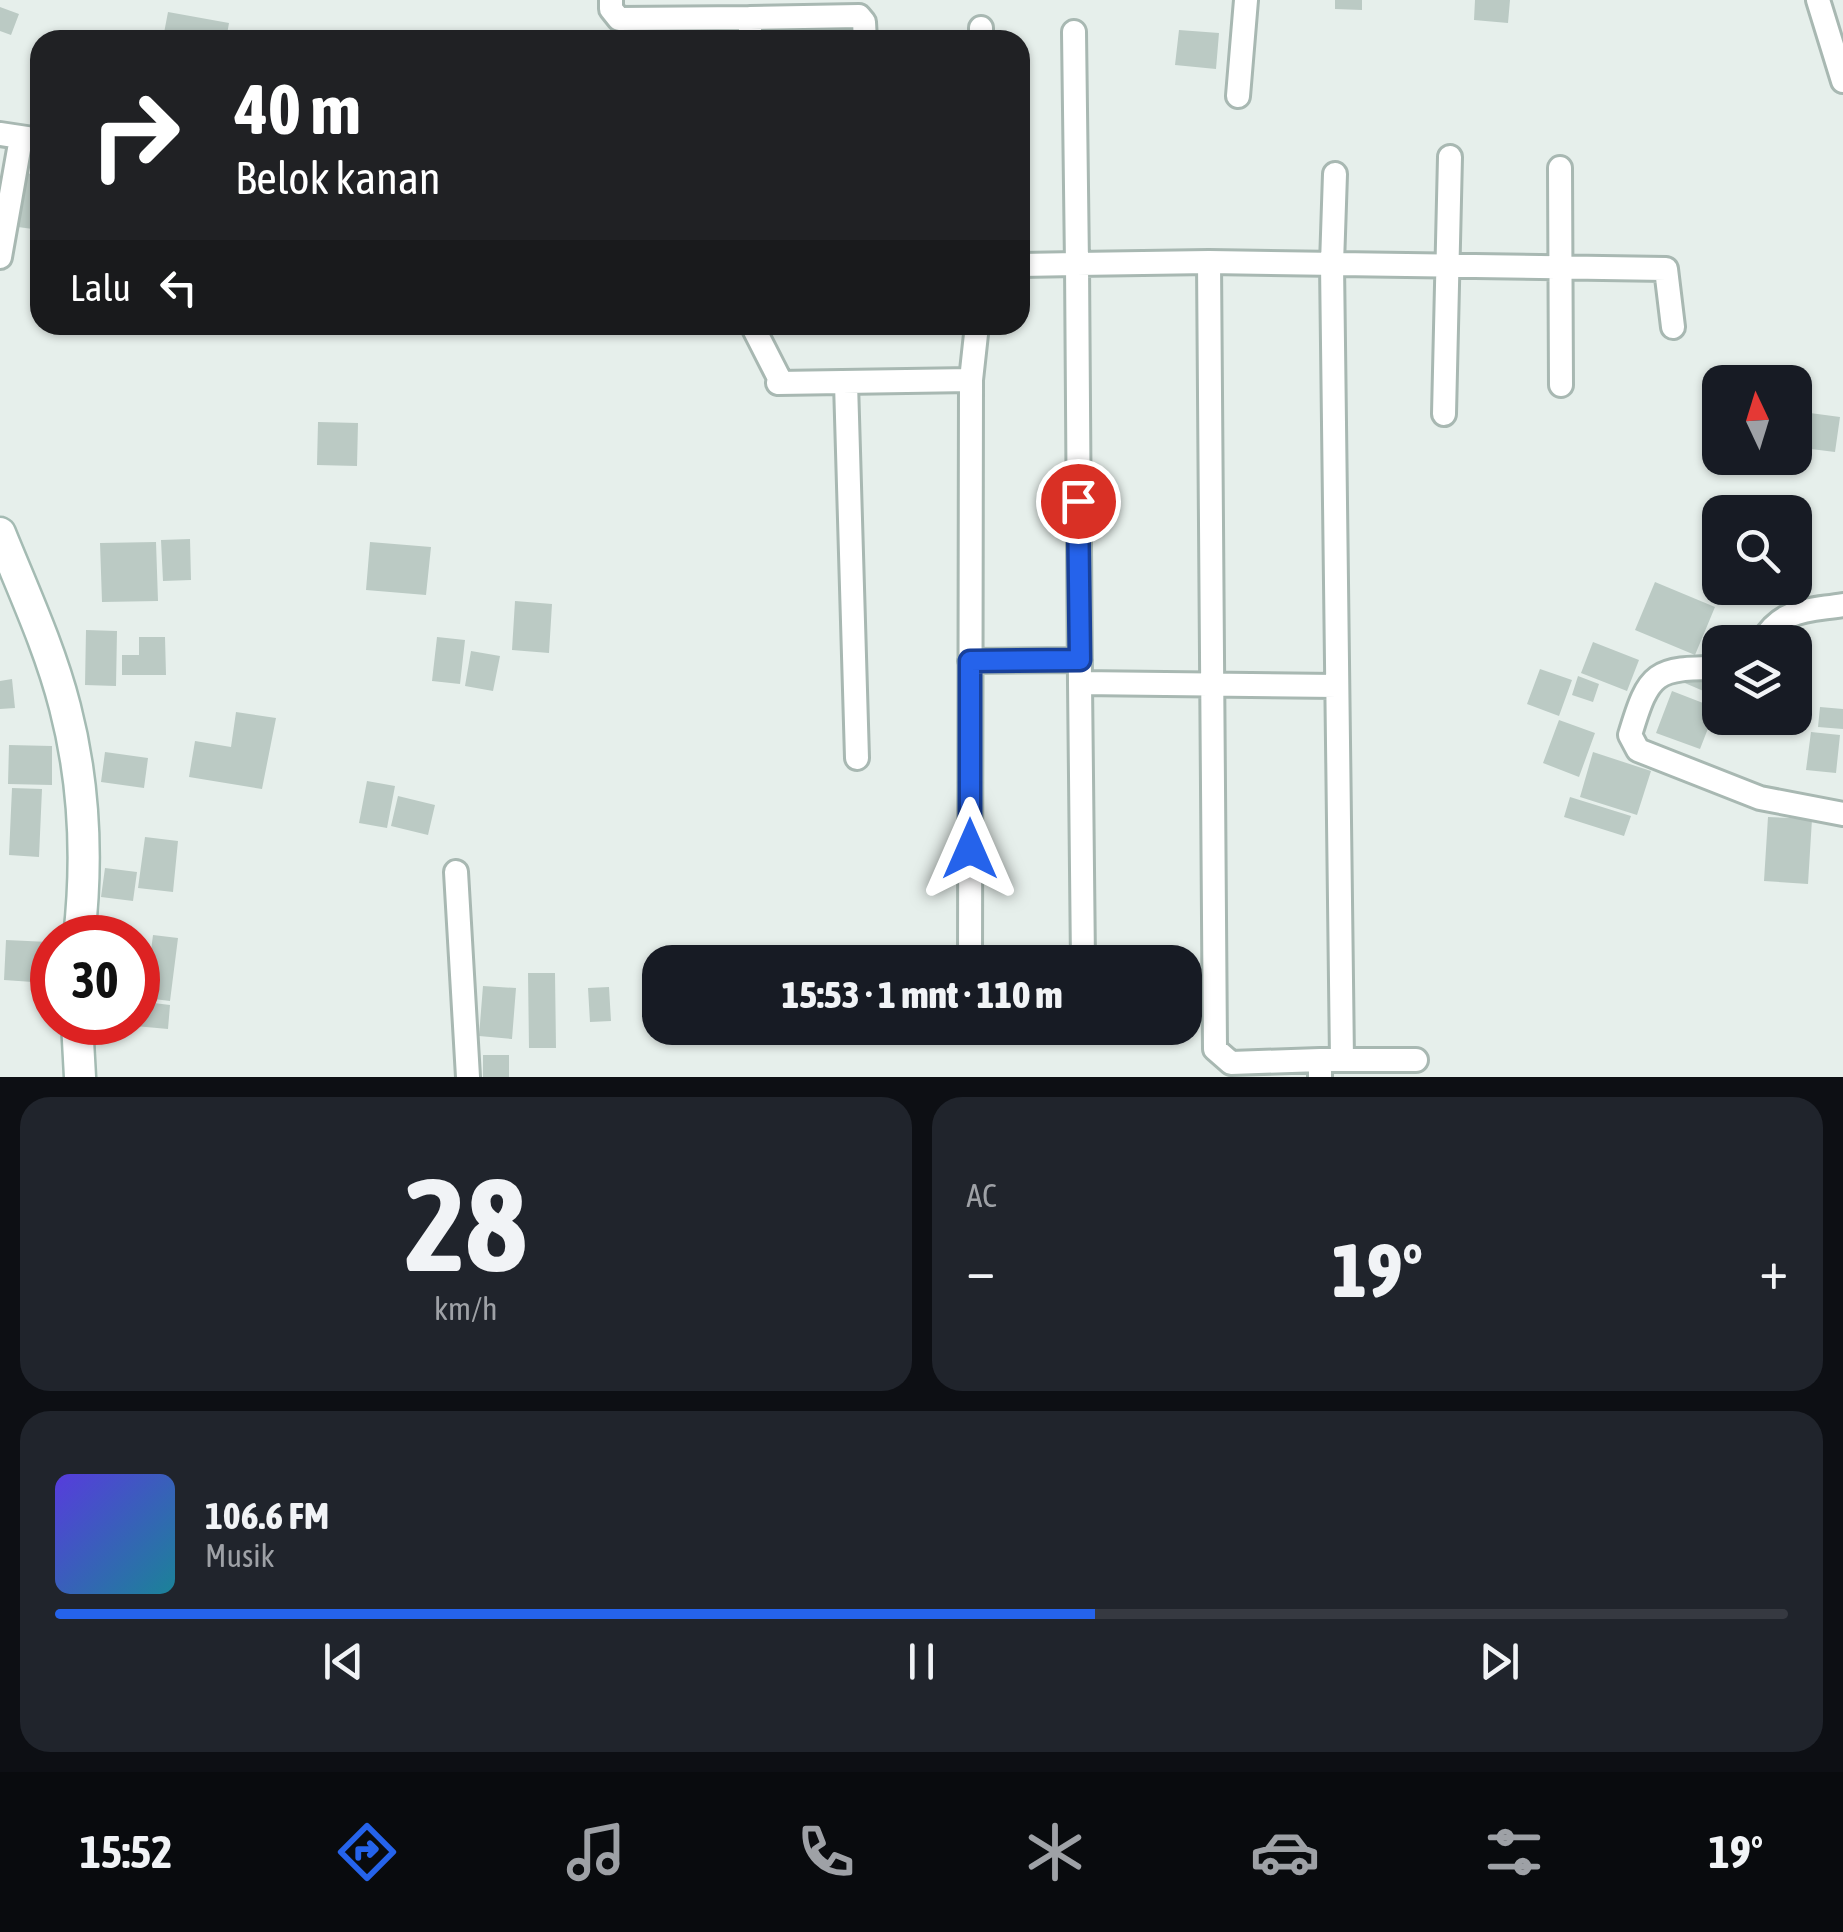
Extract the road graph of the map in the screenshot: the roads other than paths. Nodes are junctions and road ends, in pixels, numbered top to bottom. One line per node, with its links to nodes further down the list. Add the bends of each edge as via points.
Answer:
1 (611, 0): 4 (street, via 619,19)
2 (1246, 0): 8 (street)
3 (1818, 0): 7 (street)
4 (750, 29): 5 (street, via 859,16)
5 (864, 30)
6 (1074, 32): 16 (street)
7 (1843, 81)
8 (1238, 96)
9 (20, 137): 13 (street)
10 (1450, 157): 18 (street)
11 (1560, 168): 19 (street)
12 (1335, 174): 17 (street)
13 (0, 257)
14 (1209, 262): 16 (street); 17 (street); 33 (street)
15 (1030, 264): 16 (street)
16 (1076, 264): 32 (street)
17 (1332, 264): 18 (street); 34 (street)
18 (1448, 266): 19 (street); 26 (street)
19 (1560, 267): 20 (street, via 1666,269); 25 (street)
20 (1674, 327)
21 (757, 335): 24 (street, via 778,384)
22 (976, 335): 23 (street)
23 (971, 380): 24 (street); 30 (street)
24 (846, 382): 35 (street)
25 (1560, 385)
26 (1444, 414)
27 (0, 533): 38 (street, via 65,703 85,818)
28 (1843, 605): 29 (street, via 1785,615)
29 (1774, 625)
30 (970, 661): 32 (street); 39 (street)
31 (1702, 668): 36 (street, via 1674,668 1648,689 1630,735 1638,750 1760,798)
32 (1080, 671): 33 (street); 40 (street)
33 (1212, 685): 34 (street); 43 (street, via 1215,1049 1231,1063)
34 (1337, 686): 43 (street)
35 (857, 758)
36 (1843, 814)
37 (456, 872): 45 (street)
38 (81, 915)
39 (970, 945)
40 (1083, 945)
41 (79, 1045): 44 (street)
42 (1416, 1060): 43 (street)
43 (1328, 1066)
44 (80, 1077)
45 (468, 1077)

